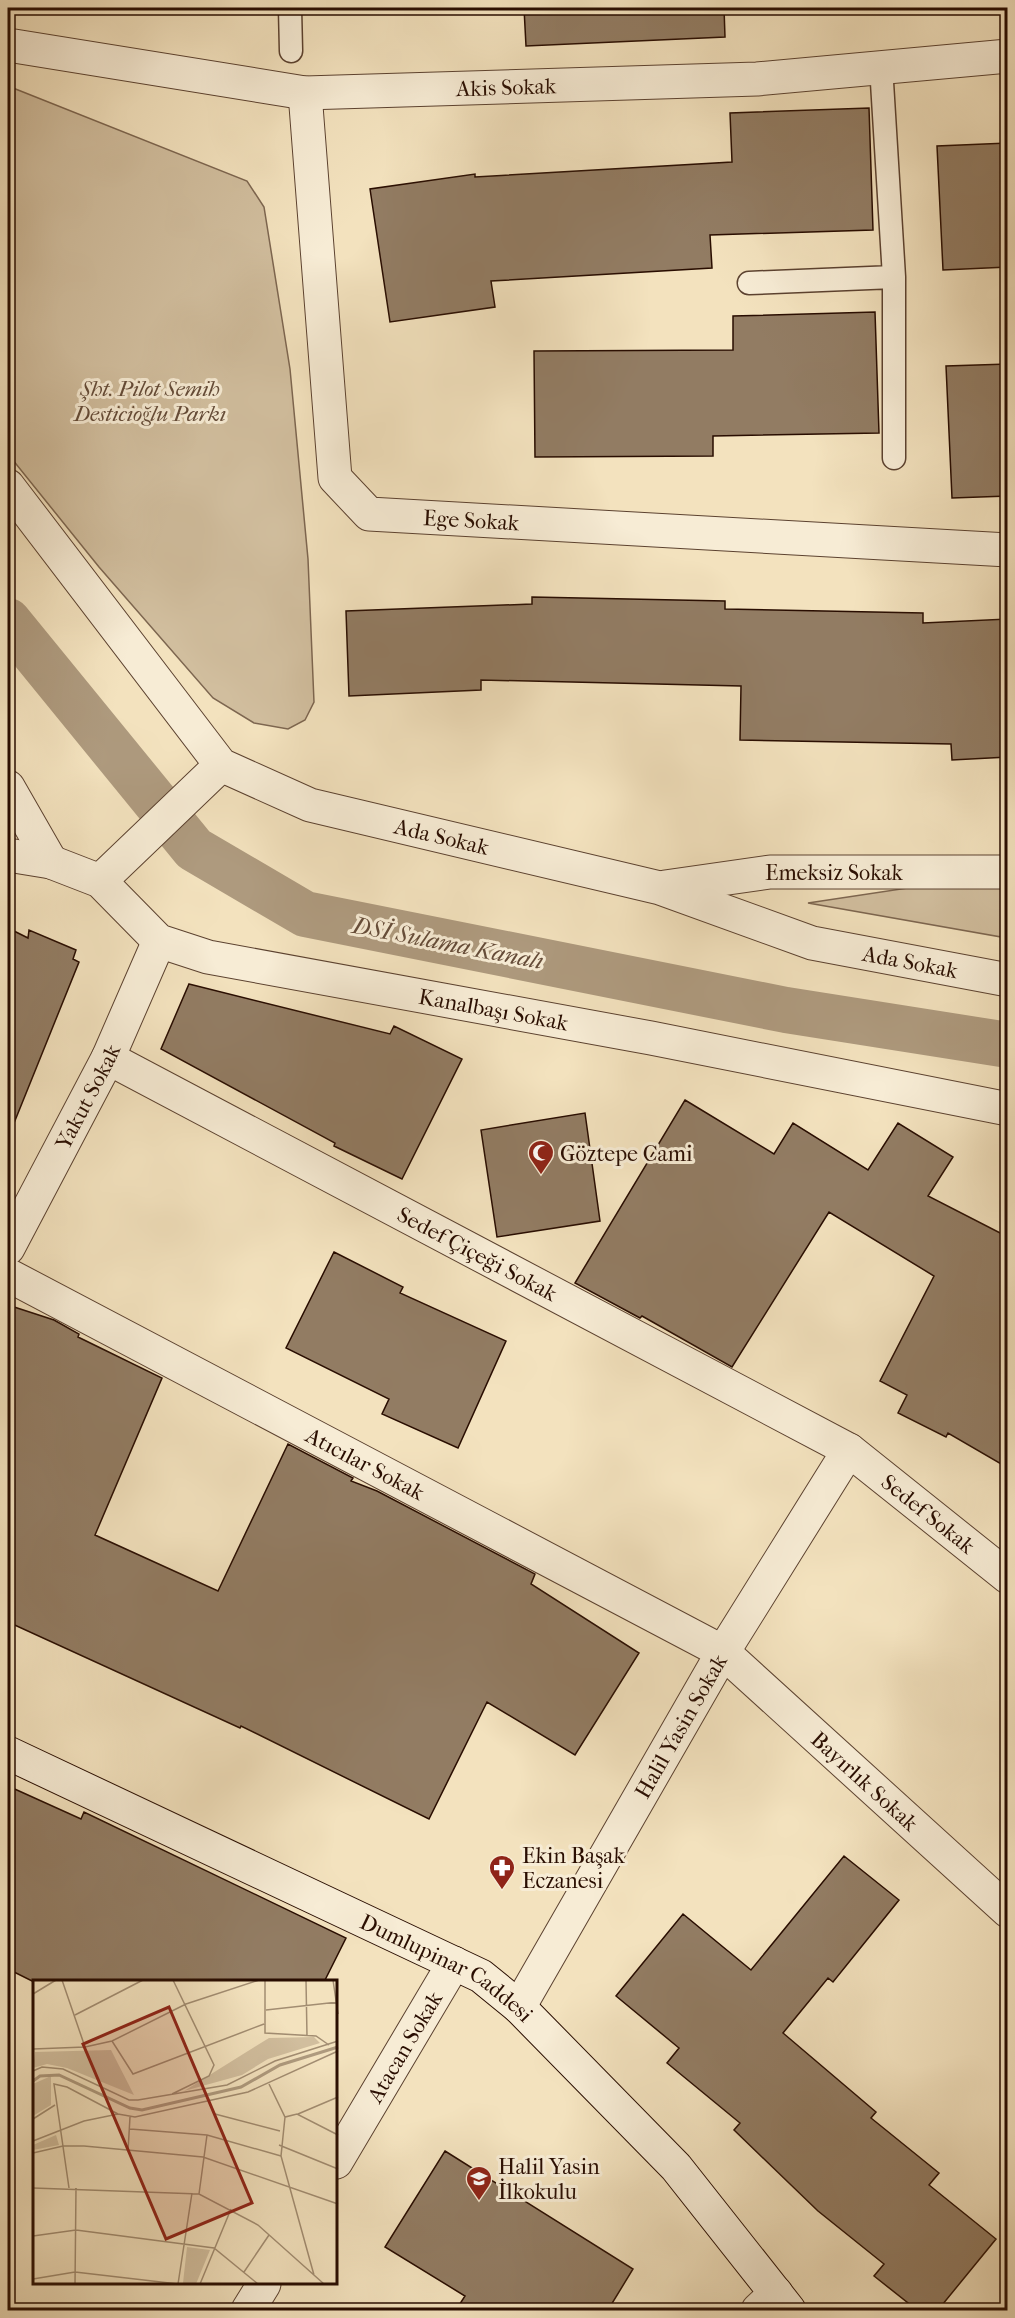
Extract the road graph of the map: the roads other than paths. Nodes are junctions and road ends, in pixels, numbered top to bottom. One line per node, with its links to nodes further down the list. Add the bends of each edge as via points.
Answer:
1 (290, 8): 3 (lane)
2 (8, 45): 6 (street, Akis Sokak)
3 (291, 51)
4 (1008, 56): 5 (street, Akis Sokak)
5 (881, 66): 6 (street, Akis Sokak, via 757,79); 7 (lane)
6 (305, 93): 11 (street, Ege Sokak, via 335,478 369,514)
7 (894, 277): 8 (lane); 9 (lane)
8 (749, 283)
9 (894, 458)
10 (8, 486): 12 (street, Ada Sokak)
11 (1008, 550)
12 (210, 776): 17 (street); 18 (street, Ada Sokak, via 310,805)
13 (8, 788): 15 (street)
14 (8, 855): 15 (street, Kanalbaşı Sokak)
15 (51, 862): 17 (street, Kanalbaşı Sokak)
16 (1008, 872): 18 (street, Emeksiz Sokak, via 770,872)
17 (106, 875): 19 (street, Kanalbaşı Sokak)
18 (660, 888): 20 (street, Ada Sokak, via 812,943)
19 (159, 941): 21 (street, Yakut Sokak); 22 (street, Kanalbaşı Sokak, via 208,957 651,1038)
20 (1008, 980)
21 (108, 1058): 23 (street, Yakut Sokak); 25 (street, Sedef Çiçeği Sokak)
22 (1006, 1109)
23 (8, 1248)
24 (8, 1275): 27 (street, Atıcılar Sokak)
25 (849, 1450): 26 (street, Sedef Sokak); 27 (street, Halil Yasin Sokak)
26 (1008, 1577)
27 (723, 1652): 29 (street, Bayırlık Sokak); 31 (street, Halil Yasin Sokak)
28 (8, 1753): 30 (street, Dumlupinar Caddesi)
29 (1008, 1911)
30 (454, 1963): 31 (street, Dumlupinar Caddesi, via 481,1976); 32 (street, Atacan Sokak)
31 (519, 2007): 34 (street, Dumlupinar Caddesi, via 676,2167)
32 (338, 2159)
33 (263, 2285): 35 (street)
34 (774, 2305)
35 (248, 2310)

